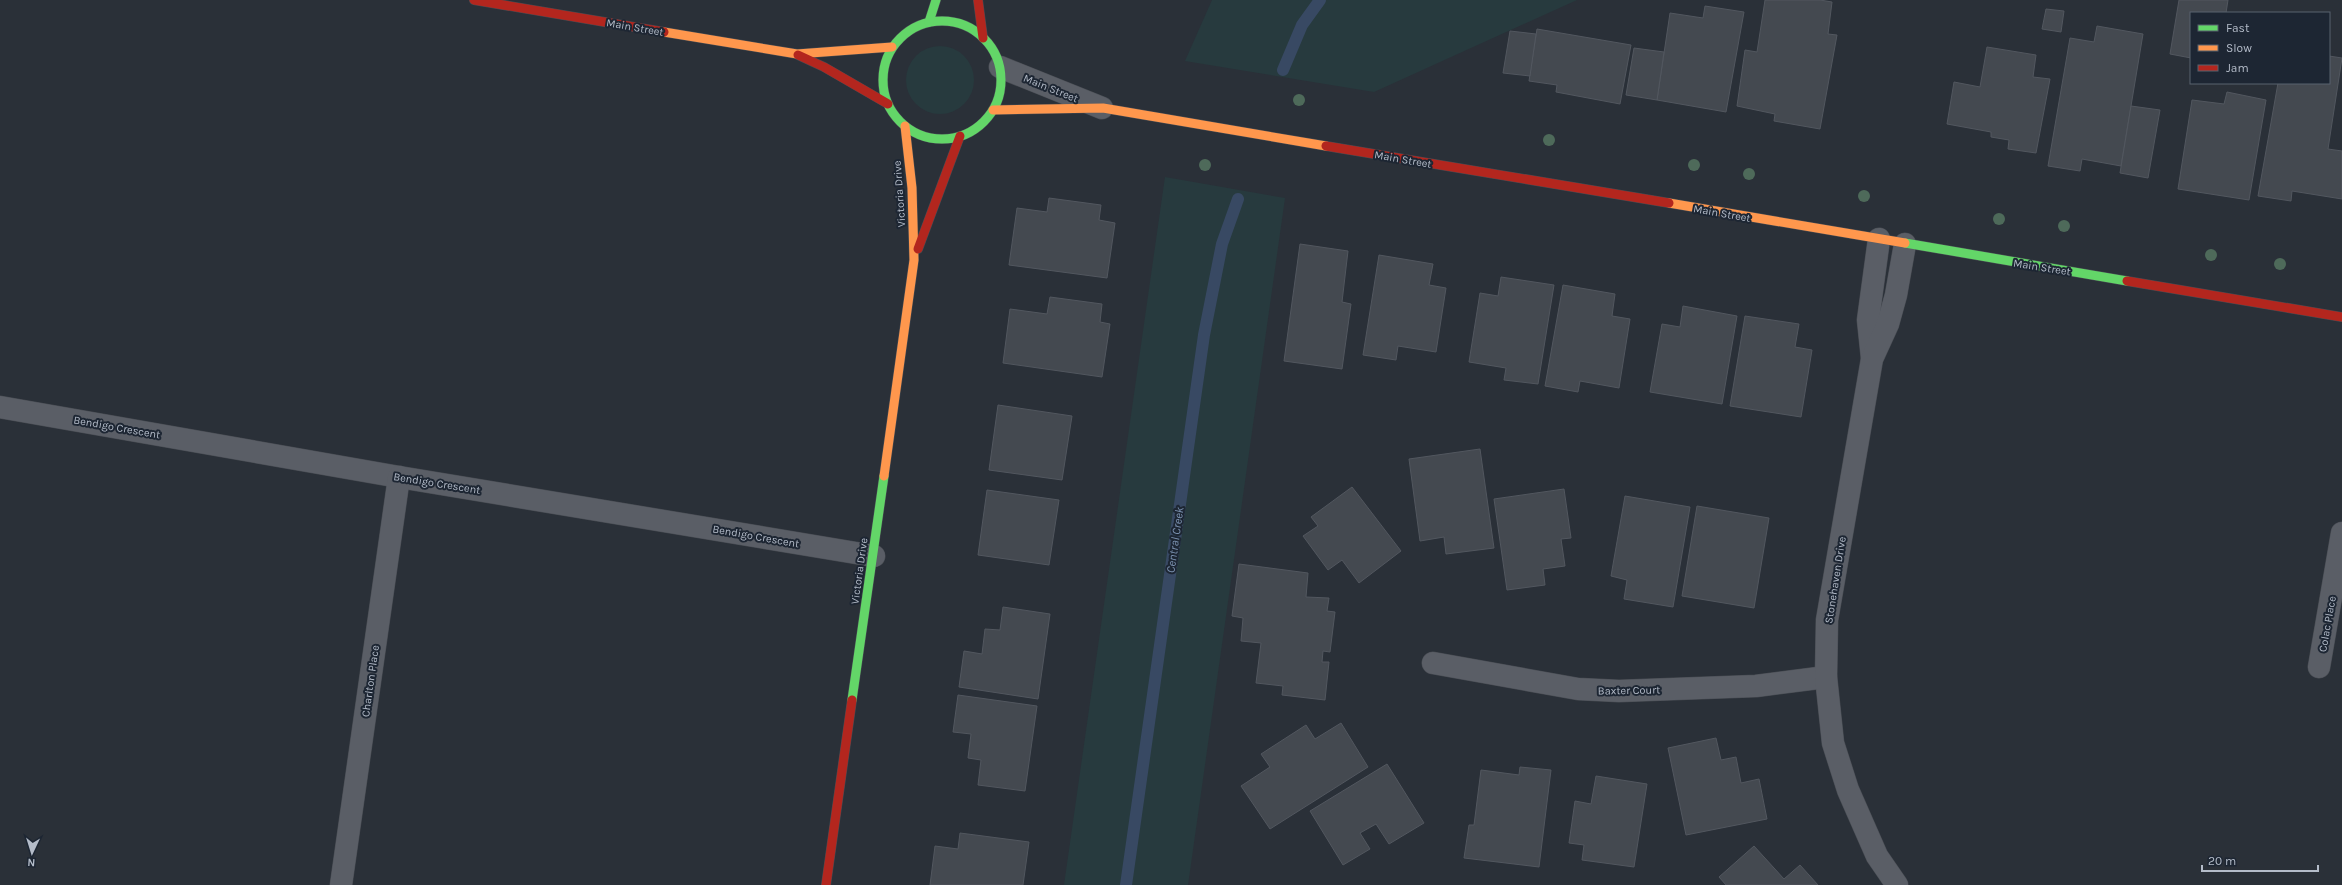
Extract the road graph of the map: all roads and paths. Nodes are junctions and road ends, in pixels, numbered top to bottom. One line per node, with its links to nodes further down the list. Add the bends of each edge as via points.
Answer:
1 (474, 0): 7 (street, Main Street)
2 (936, 0): 4 (street)
3 (978, 0): 5 (street)
4 (928, 22): 5 (street, via 948,21 967,26); 6 (street, via 914,27)
5 (983, 38): 8 (street, via 994,51)
6 (892, 47): 7 (street, Main Street); 9 (street, via 885,65 883,85)
7 (797, 54): 9 (street, Main Street)
8 (1000, 67): 10 (street, Main Street); 11 (street, via 999,97)
9 (888, 104): 12 (street)
10 (1103, 108): 11 (street, Main Street); 14 (street, Main Street)
11 (992, 110): 13 (street, via 973,130)
12 (905, 126): 13 (street, via 922,135 941,138); 16 (street, Victoria Drive, via 912,188)
13 (960, 136): 16 (street, Victoria Drive)
14 (1879, 239): 15 (street, Main Street); 18 (street, Stonehaven Drive, via 1868,320)
15 (1905, 244): 17 (street, Main Street); 18 (street, Stonehaven Drive, via 1890,317)
16 (914, 260): 22 (street, Victoria Drive)
17 (2342, 317)
18 (1872, 360): 25 (street, Stonehaven Drive, via 1827,620)
19 (0, 407): 20 (street, Bendigo Crescent)
20 (399, 477): 22 (street, Bendigo Crescent); 26 (street, Charlton Place)
21 (2342, 533): 24 (street, Colac Place)
22 (874, 556): 27 (street, Victoria Drive)
23 (1433, 663): 25 (street, Baxter Court, via 1540,684 1606,691 1756,686)
24 (2319, 667)
25 (1826, 677): 28 (street, Stonehaven Drive, via 1833,743 1848,790 1877,856)
26 (341, 885)
27 (826, 885)
28 (1897, 885)

